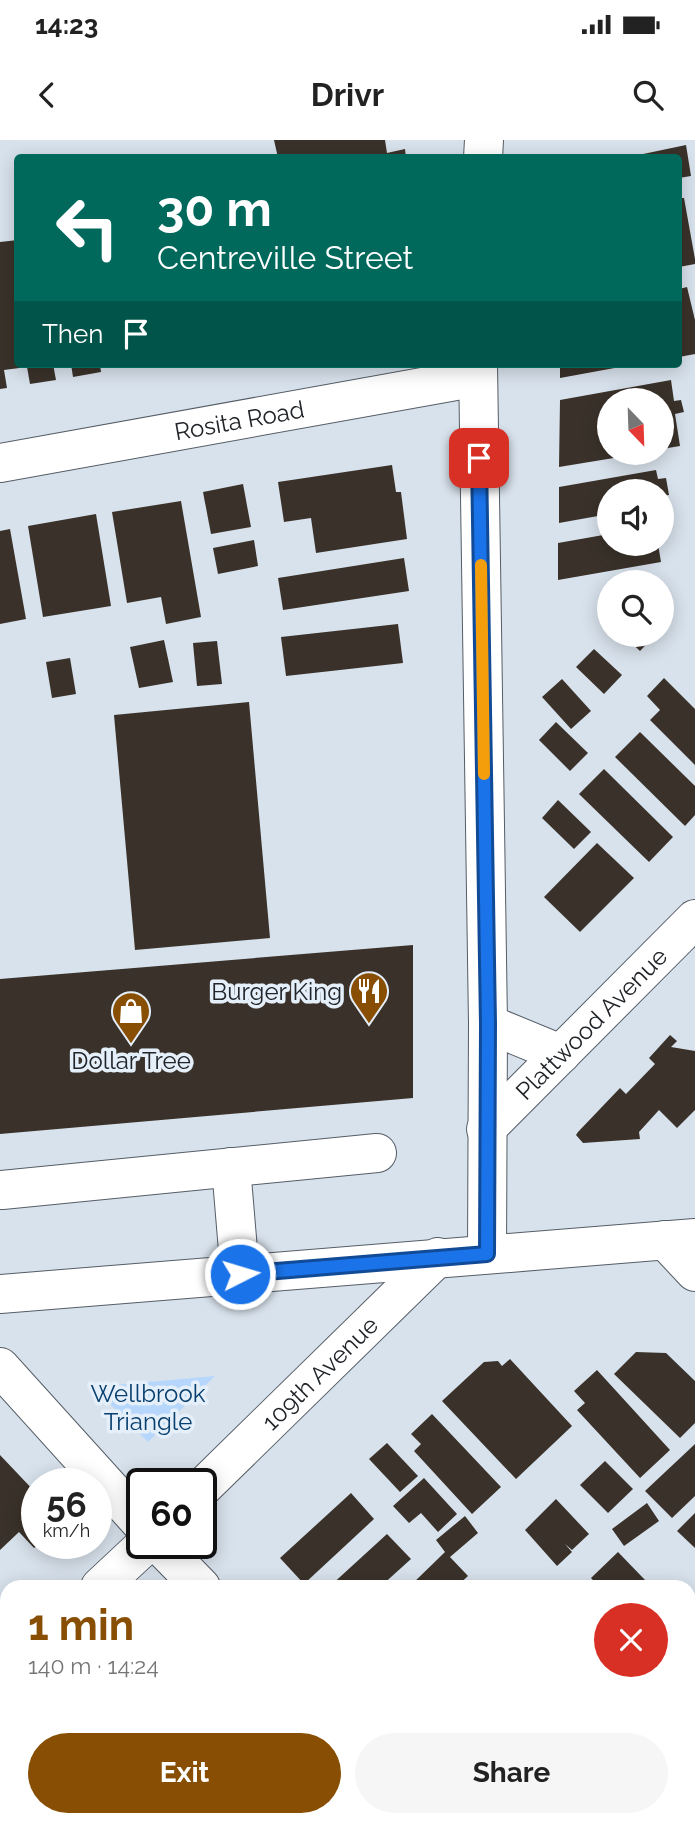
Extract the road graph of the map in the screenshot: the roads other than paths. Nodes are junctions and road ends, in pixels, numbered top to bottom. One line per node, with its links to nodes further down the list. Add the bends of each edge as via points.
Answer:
1 (478, 370): 2 (street, Rosita Road); 4 (street)
2 (0, 463)
3 (695, 919): 5 (street, Plattwood Avenue)
4 (488, 1024): 5 (street); 6 (street)
5 (561, 1054): 6 (street, Plattwood Avenue)
6 (486, 1129): 11 (street)
7 (377, 1153): 8 (street)
8 (231, 1167): 9 (street); 14 (street)
9 (2, 1190)
10 (680, 1239): 11 (street); 13 (street)
11 (487, 1254): 12 (street)
12 (438, 1257): 14 (street); 17 (street, 109th Avenue)
13 (695, 1272)
14 (240, 1274): 15 (street)
15 (0, 1294)
16 (0, 1367): 18 (street)
17 (217, 1473)
18 (126, 1506)
19 (130, 1559): 21 (street)
20 (174, 1559): 22 (street)
21 (107, 1580)
22 (194, 1580)

